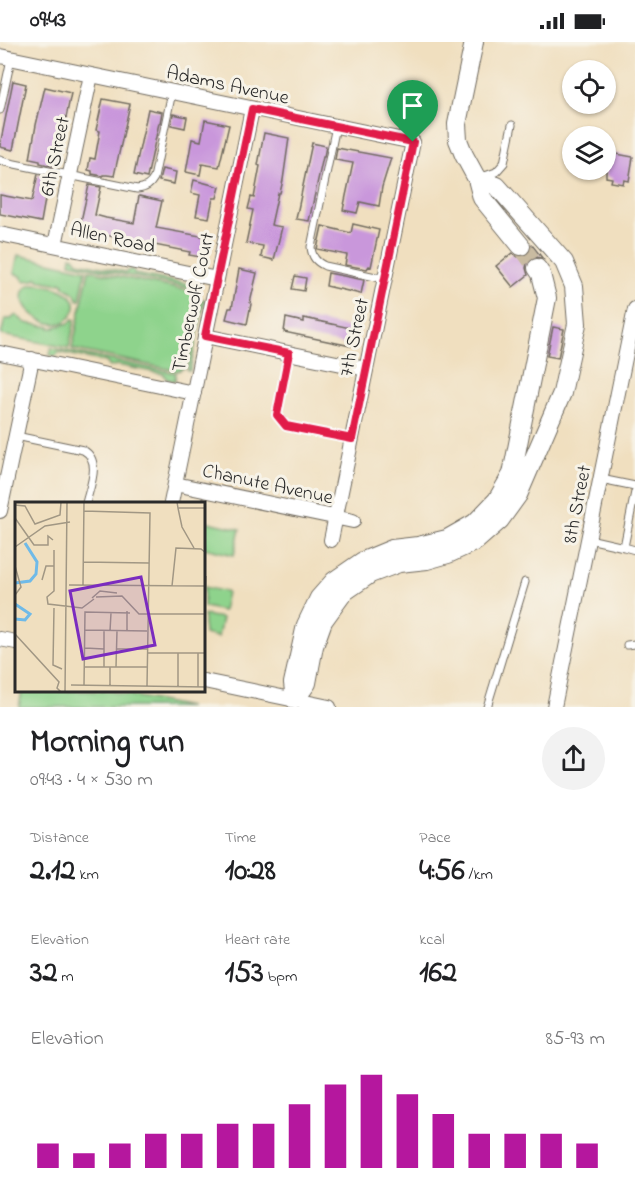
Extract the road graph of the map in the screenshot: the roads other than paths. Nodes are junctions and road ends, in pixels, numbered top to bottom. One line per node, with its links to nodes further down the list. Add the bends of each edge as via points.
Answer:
1 (474, 42): 12 (street, via 458,140)
2 (5, 58): 3 (street, Adams Avenue); 6 (lane)
3 (91, 75): 4 (street, Adams Avenue); 11 (street, 6th Street)
4 (172, 92): 5 (street, Adams Avenue); 11 (lane, via 152,183 137,189)
5 (252, 109): 8 (street, Adams Avenue); 17 (street, Timberwolf Court)
6 (0, 110)
7 (512, 125): 12 (lane, via 500,168)
8 (336, 126): 9 (street, Adams Avenue); 18 (lane, via 312,252 318,263 325,266)
9 (413, 142): 18 (street, 7th Street)
10 (0, 160): 11 (lane)
11 (70, 175): 14 (street, 6th Street)
12 (477, 179): 15 (street, via 482,198); 46 (street, via 497,186 564,262 574,286 577,324 562,393 518,495 500,520 476,541 448,554 399,563 370,574 344,592 323,621 307,683)
13 (0, 234): 14 (street, Allen Road)
14 (56, 245): 17 (street, Allen Road)
15 (521, 246)
16 (537, 268): 46 (street, via 547,298 512,474 497,500 475,523 447,539 392,549 363,561 334,581 318,598 306,625 293,683)
17 (217, 279): 20 (street, Timberwolf Court)
18 (385, 279): 25 (street, 7th Street)
19 (635, 309): 21 (street, 8th Street)
20 (205, 336): 23 (street); 26 (street, Timberwolf Court)
21 (631, 347): 29 (street, 8th Street)
22 (0, 353): 24 (street)
23 (289, 353): 25 (street); 28 (lane, via 277,415 286,426)
24 (32, 359): 26 (street); 27 (street)
25 (366, 369): 28 (street, 7th Street)
26 (194, 393): 30 (street, Timberwolf Court)
27 (16, 436): 33 (lane, via 83,450 92,456 94,466); 35 (street)
28 (352, 439): 36 (street, 7th Street)
29 (601, 479): 31 (lane); 38 (street, 8th Street)
30 (175, 484): 34 (street, Timberwolf Court); 36 (street, Chanute Avenue)
31 (635, 486)
32 (635, 492): 40 (lane)
33 (86, 502)
34 (171, 502)
35 (0, 511)
36 (336, 517): 37 (street, Chanute Avenue); 39 (street, 7th Street)
37 (353, 521)
38 (588, 539): 40 (lane); 49 (street, 8th Street)
39 (331, 540)
40 (624, 547): 41 (lane)
41 (635, 550)
42 (525, 582): 48 (lane)
43 (0, 639): 44 (street)
44 (15, 642)
45 (206, 681): 46 (street)
46 (294, 703): 47 (street)
47 (329, 707)
48 (487, 707)
49 (554, 707)

